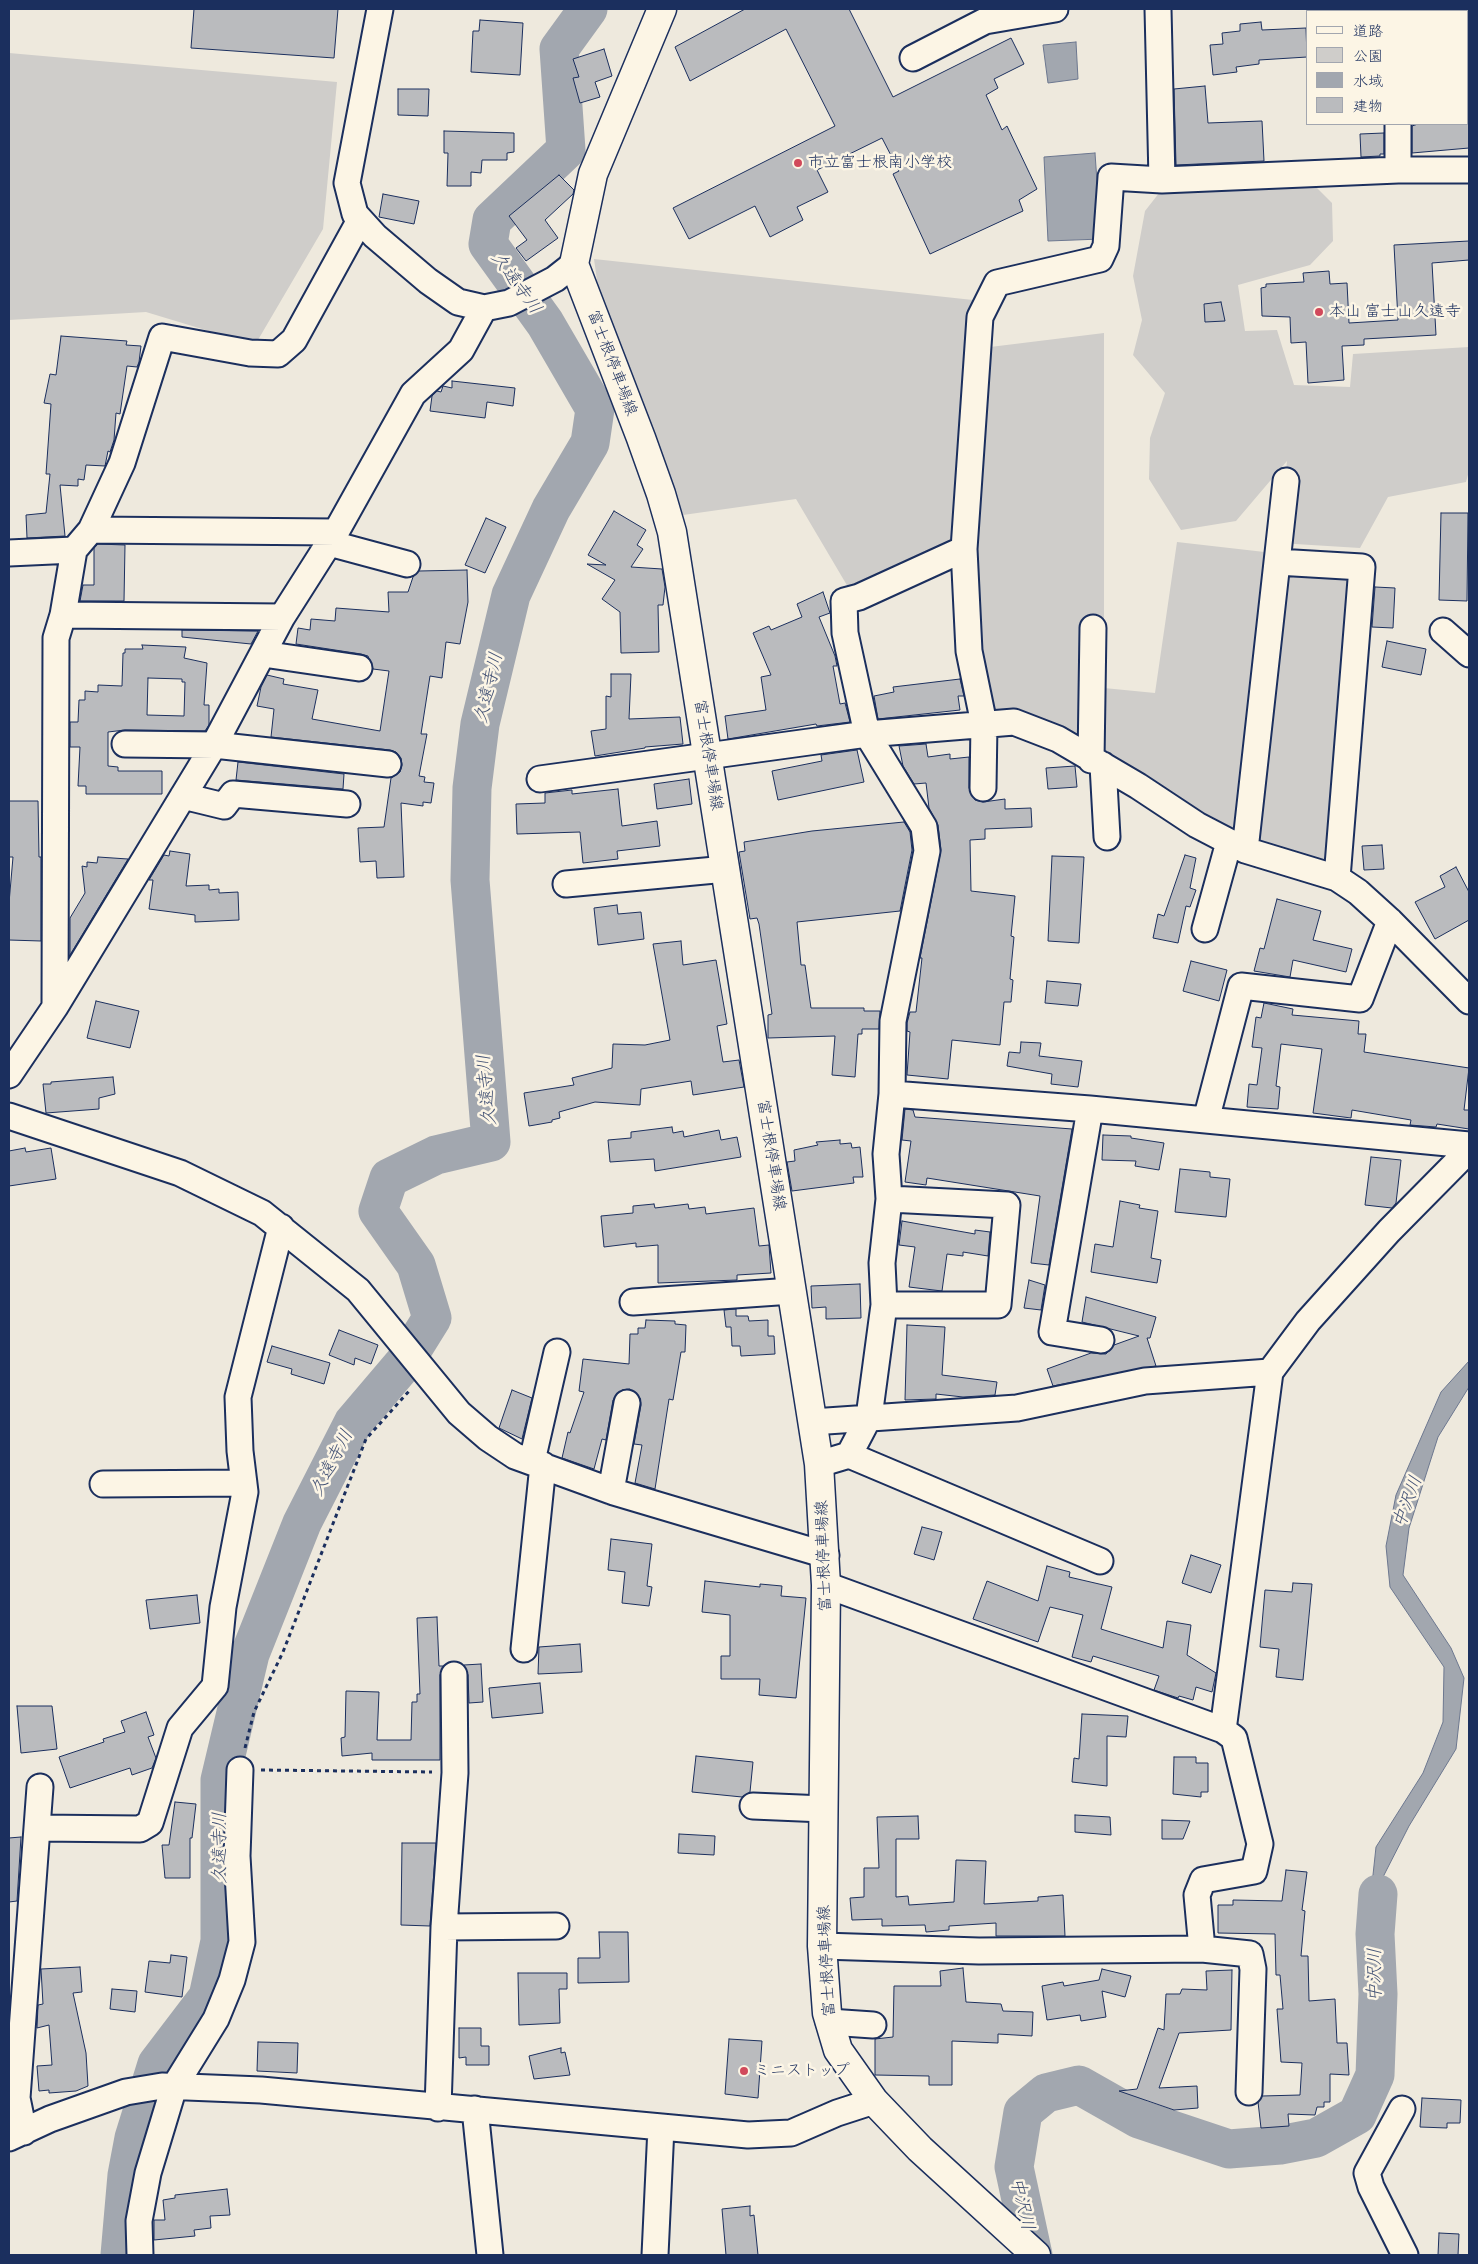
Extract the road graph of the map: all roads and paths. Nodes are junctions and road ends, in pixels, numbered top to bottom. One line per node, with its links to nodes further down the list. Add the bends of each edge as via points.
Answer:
1 (380, 9): 11 (street, via 347,183 355,214)
2 (662, 9): 12 (main road, via 594,174)
3 (1055, 9): 5 (street)
4 (1158, 9): 10 (street)
5 (985, 15): 6 (street)
6 (913, 58)
7 (1398, 125): 8 (street)
8 (1398, 170): 9 (street); 10 (street)
9 (1469, 170)
10 (1162, 180): 17 (street, via 1111,177 1106,246 1100,259 997,283 980,317)
11 (360, 220): 13 (street, via 428,281 458,302); 15 (street, via 294,340 278,354 250,353 162,337 122,463)
12 (565, 271): 13 (street, via 509,303); 33 (main road, 富士根停車場線, via 662,494 672,532)
13 (484, 308): 16 (street, via 461,350 413,394)
14 (1286, 481): 20 (street)
15 (91, 530): 16 (street); 18 (street)
16 (332, 537): 21 (street); 23 (street)
17 (964, 549): 29 (street, via 969,651); 30 (street, via 844,601 845,633)
18 (74, 550): 19 (street); 22 (street)
19 (9, 553)
20 (1277, 562): 41 (street); 43 (street, via 1362,567)
21 (407, 564)
22 (63, 615): 23 (street); 48 (street, via 56,638)
23 (282, 617): 26 (street)
24 (1093, 628): 34 (street)
25 (1443, 631): 27 (street)
26 (263, 654): 28 (street); 32 (street)
27 (1469, 654)
28 (359, 668)
29 (984, 724): 30 (street); 34 (street, via 1014,722 1058,739); 37 (street)
30 (867, 734): 33 (street); 50 (street, via 924,827 927,851 893,1021)
31 (126, 744): 32 (street)
32 (214, 745): 35 (street); 38 (street)
33 (708, 755): 36 (street); 42 (main road, 富士根停車場線)
34 (1097, 762): 40 (street); 41 (street, via 1197,825)
35 (388, 764)
36 (540, 779)
37 (983, 788)
38 (183, 796): 39 (street, via 224,806 233,794); 48 (street)
39 (347, 804)
40 (1106, 837)
41 (1237, 846): 43 (street); 46 (street)
42 (726, 869): 44 (street); 58 (main road, 富士根停車場線)
43 (1337, 878): 45 (street)
44 (566, 884)
45 (1390, 921): 47 (street); 53 (street, via 1360,999 1241,986)
46 (1205, 929)
47 (1469, 1001)
48 (55, 1007): 49 (street)
49 (9, 1075)
50 (892, 1094): 51 (street); 56 (street, via 886,1154)
51 (1090, 1109): 53 (street); 61 (street, via 1052,1332)
52 (9, 1116): 57 (street, via 180,1173 262,1212)
53 (1206, 1120): 54 (street)
54 (1469, 1145)
55 (1469, 1150): 64 (street, via 1389,1231 1314,1314)
56 (889, 1199): 60 (street, via 882,1263); 60 (street, via 1007,1205 998,1305)
57 (281, 1227): 63 (street, via 358,1290); 71 (street, via 238,1397)
58 (792, 1291): 59 (street); 67 (main road, 富士根停車場線)
59 (633, 1302)
60 (884, 1305): 66 (street)
61 (1101, 1340)
62 (557, 1352): 69 (street)
63 (421, 1367): 69 (street, via 459,1413 488,1438 516,1456); 80 (path, via 366,1439 283,1652 254,1712)
64 (1270, 1372): 66 (street, via 1145,1381 1017,1408); 79 (street)
65 (627, 1403): 73 (street)
66 (869, 1418): 67 (street); 68 (street)
67 (812, 1422): 70 (main road, 富士根停車場線)
68 (849, 1455): 70 (street); 75 (street)
69 (538, 1463): 73 (street); 77 (street)
70 (819, 1464): 74 (main road, 富士根停車場線)
71 (244, 1483): 72 (street); 85 (street, via 223,1607 215,1686 180,1728 150,1823 140,1829)
72 (103, 1484)
73 (611, 1491): 74 (street)
74 (826, 1555): 76 (main road, 富士根停車場線)
75 (1100, 1561)
76 (826, 1585): 79 (street); 84 (main road, 富士根停車場線)
77 (524, 1649)
78 (454, 1675): 81 (street)
79 (1223, 1730): 89 (street, via 1234,1738 1260,1844 1254,1871 1203,1880 1197,1895)
80 (240, 1770): 81 (path); 92 (street, via 237,1856 242,1942 232,1980 216,2019)
81 (455, 1773): 86 (street)
82 (40, 1787): 85 (street)
83 (753, 1806): 84 (street)
84 (824, 1809): 88 (main road, 富士根停車場線)
85 (37, 1828): 99 (street)
86 (444, 1926): 87 (street); 95 (street)
87 (556, 1926)
88 (822, 1946): 89 (street, via 979,1951); 90 (main road, 富士根停車場線)
89 (1202, 1949): 93 (street, via 1250,1954 1253,1969)
90 (829, 2022): 91 (street); 94 (main road, 富士根停車場線, via 838,2050)
91 (873, 2025)
92 (168, 2087): 95 (street, via 261,2090); 99 (street, via 126,2092 50,2119); 100 (street, via 139,2221)
93 (1249, 2092)
94 (874, 2101): 98 (street, via 790,2133 748,2135); 103 (main road, 富士根停車場線, via 920,2149)
95 (438, 2108): 96 (street)
96 (475, 2109): 98 (street); 101 (street)
97 (1402, 2109): 104 (street, via 1367,2173)
98 (661, 2127): 102 (street)
99 (16, 2135)
100 (140, 2255)
101 (490, 2255)
102 (654, 2255)
103 (1036, 2255)
104 (1405, 2255)

